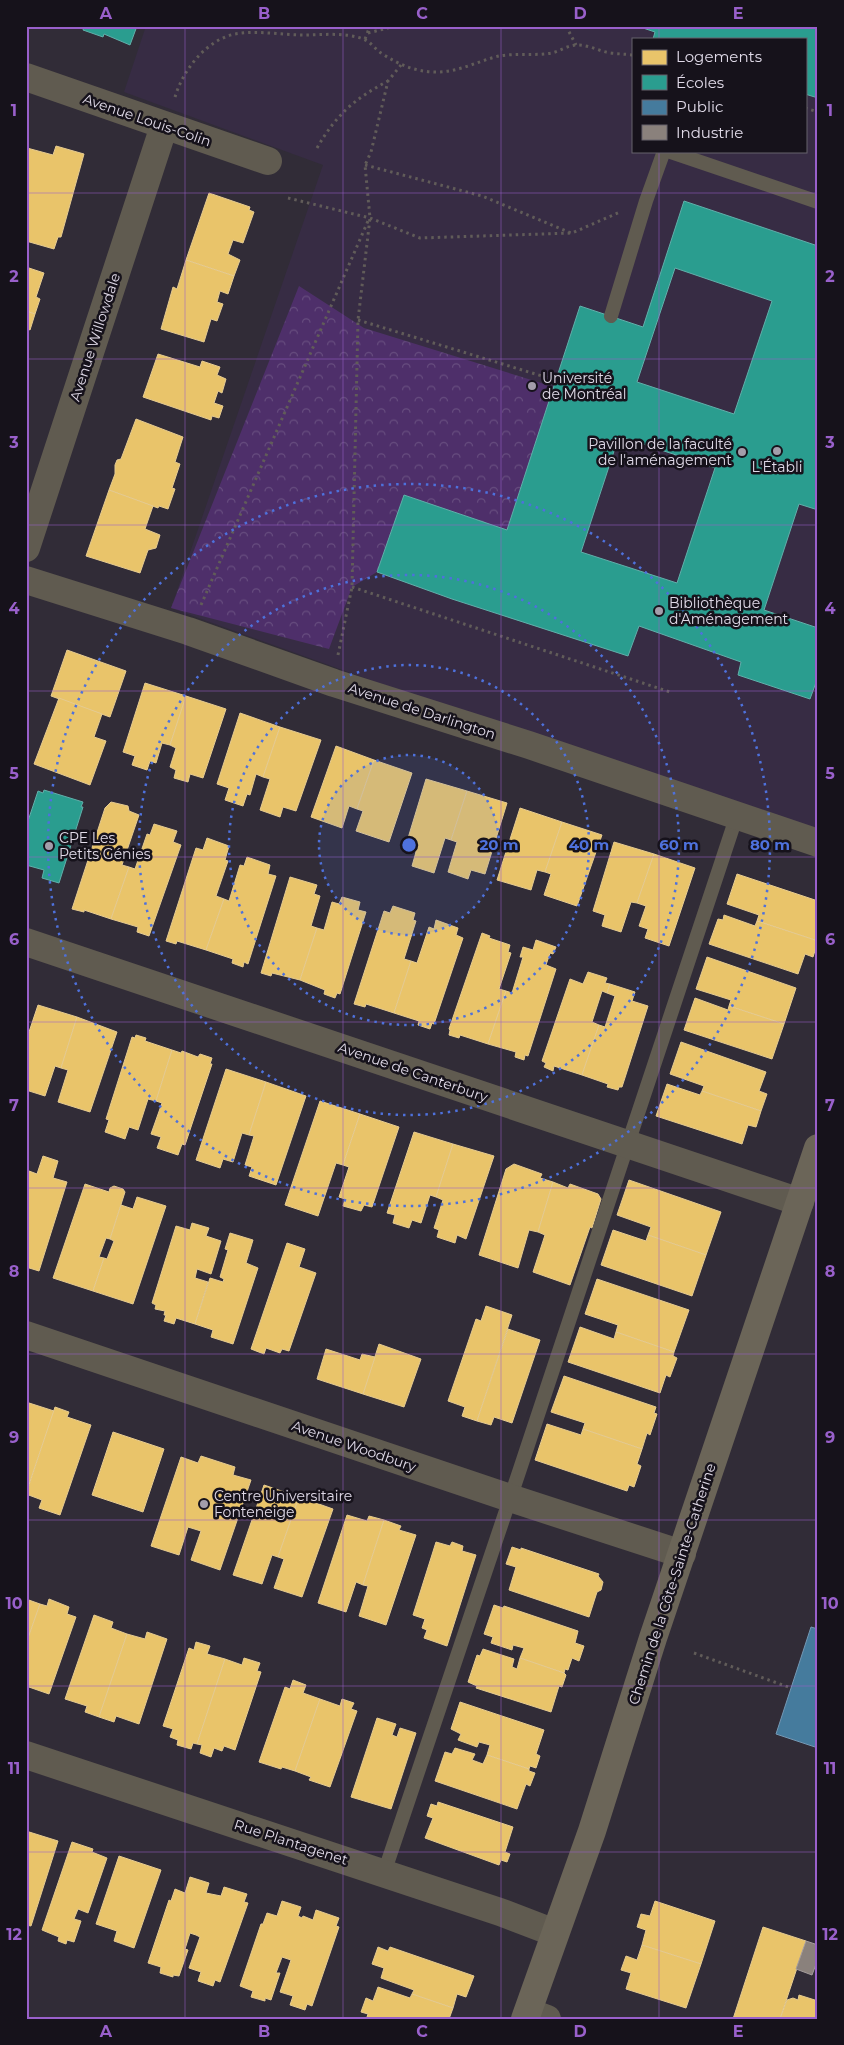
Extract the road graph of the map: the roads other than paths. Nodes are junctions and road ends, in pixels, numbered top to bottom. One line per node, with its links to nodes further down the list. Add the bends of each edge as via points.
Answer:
1 (26, 77): 2 (street, Avenue Louis-Colin)
2 (164, 126): 5 (street, Avenue Louis-Colin); 8 (street, Avenue Willowdale)
3 (666, 152): 7 (lane, via 646,201)
4 (669, 152): 6 (lane)
5 (268, 161)
6 (818, 202)
7 (611, 316)
8 (26, 548)
9 (26, 580): 10 (street, Avenue de Darlington)
10 (736, 815): 11 (street, Avenue de Darlington); 13 (lane)
11 (818, 843)
12 (26, 942): 13 (street, Avenue de Canterbury)
13 (627, 1144): 15 (street, Avenue de Canterbury); 17 (lane)
14 (818, 1148): 15 (main road, Chemin de la Côte-Sainte-Catherine)
15 (800, 1202): 18 (main road, Chemin de la Côte-Sainte-Catherine)
16 (26, 1335): 17 (street, Avenue Woodbury)
17 (510, 1498): 18 (street, Avenue Woodbury); 20 (lane)
18 (682, 1554): 21 (main road, Chemin de la Côte-Sainte-Catherine)
19 (26, 1755): 20 (street, Rue Plantagenet)
20 (384, 1873): 21 (street, Rue Plantagenet)
21 (555, 1933): 22 (main road, Chemin de la Côte-Sainte-Catherine)
22 (533, 2016)

